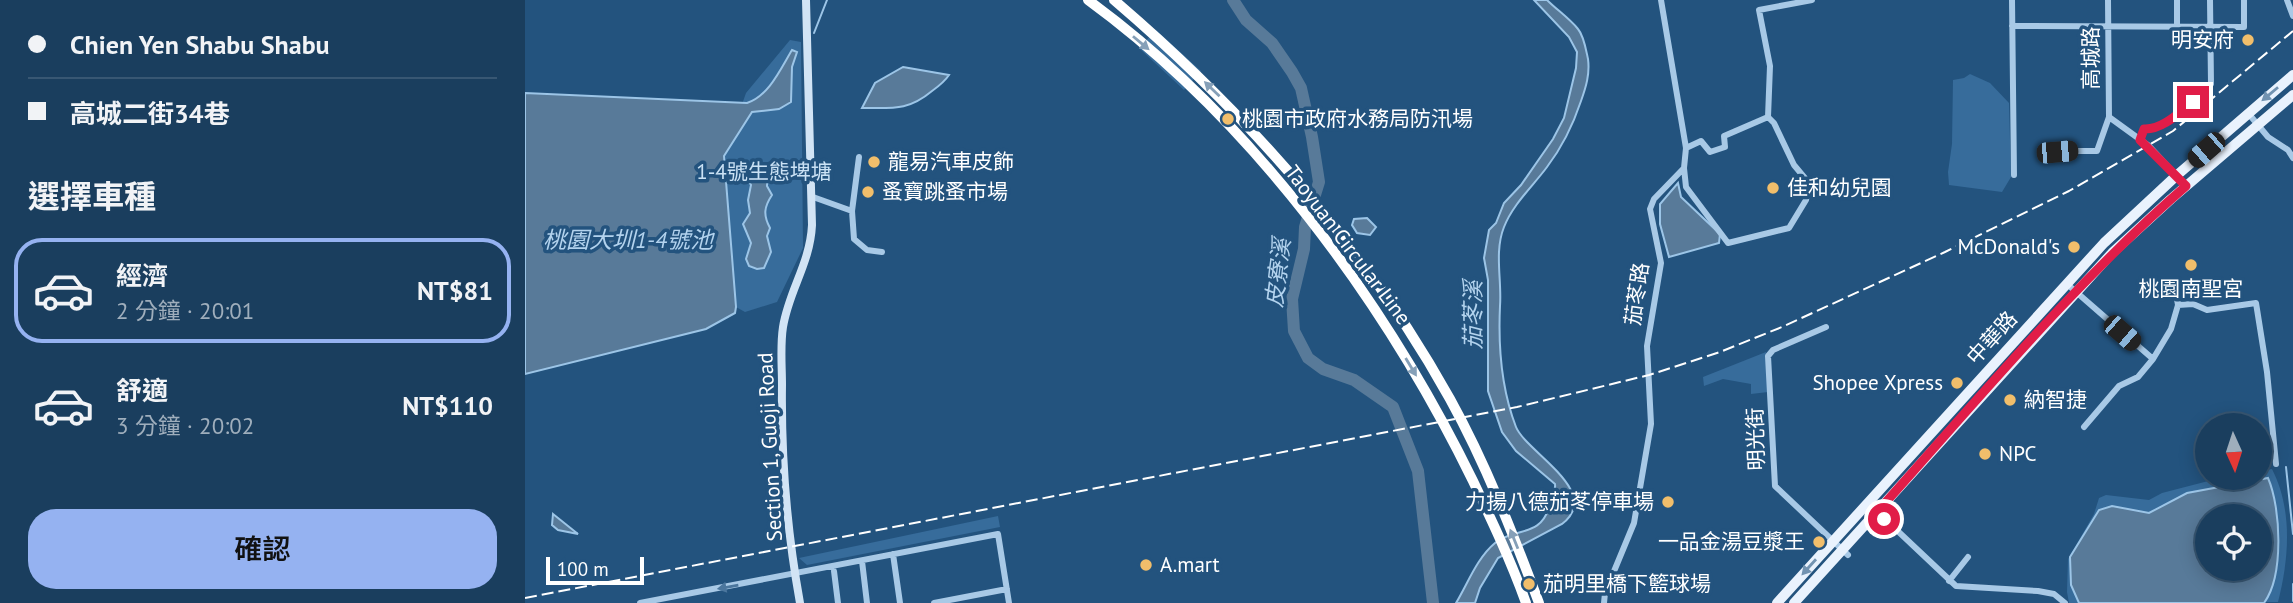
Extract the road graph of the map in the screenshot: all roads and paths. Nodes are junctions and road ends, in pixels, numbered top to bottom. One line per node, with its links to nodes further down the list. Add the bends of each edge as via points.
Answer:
1 (806, 0): 32 (street, Section 1, Guoji Road)
2 (1088, 0): 61 (highway, Taoyuan Circular Line, one-way to 61, bridge, via 1155,55 1239,137 1355,279 1435,406 1496,529)
3 (1114, 0): 62 (highway, Taoyuan Circular Line, one-way to 3, bridge, via 1478,454 1407,329 1324,215 1252,129)
4 (1661, 0): 24 (street)
5 (1812, 0): 20 (street, via 1759,10 1770,66)
6 (2012, 0): 13 (street)
7 (2108, 0): 14 (street, 高城路)
8 (2177, 0): 15 (street)
9 (2210, 0): 16 (street)
10 (2244, 0): 16 (street, via 2244,27)
11 (2287, 0): 12 (street)
12 (2293, 16)
13 (2013, 26): 14 (street); 29 (street)
14 (2108, 26): 15 (street); 21 (street, 高城路)
15 (2177, 27): 16 (street)
16 (2210, 27): 23 (street, via 2211,84 2176,115 2144,129)
17 (2293, 75): 19 (main road, 中華路, one-way to 19)
18 (2293, 95): 22 (main road)
19 (2248, 113): 22 (street); 30 (main road, 中華路)
20 (1768, 117): 24 (street, via 1724,136 1725,147 1719,150 1710,152 1701,141); 28 (street, via 1809,184 1806,200 1789,228 1728,243 1686,187)
21 (2109, 117): 23 (street, 高城路); 25 (street, 高城路, via 2097,151)
22 (2258, 124): 27 (street); 31 (main road)
23 (2140, 140): 30 (street, 高城路)
24 (1686, 148): 28 (street)
25 (2047, 148)
26 (859, 157): 33 (street)
27 (2293, 158)
28 (1684, 168): 63 (street, 茄苳路, via 1650,209 1661,263 1647,346 1651,424 1634,523)
29 (2014, 175)
30 (2176, 176): 31 (street, 高城路); 35 (main road, 中華路)
31 (2186, 186): 37 (main road, via 2135,231)
32 (813, 197): 33 (street); 51 (street, Section 1, Guoji Road, via 811,241 783,324 783,459)
33 (852, 211): 34 (street, via 854,239 867,250)
34 (881, 252)
35 (2067, 284): 37 (street); 43 (main road, 中華路)
36 (2175, 288): 38 (street)
37 (2077, 293): 40 (street); 44 (main road)
38 (2178, 305): 40 (street, via 2171,329); 42 (street, via 2193,304 2207,310 2256,303)
39 (1826, 327): 45 (street, 明光街, via 1768,356 1775,486)
40 (2153, 359): 41 (street, via 2138,377 2119,386)
41 (2084, 427)
42 (2276, 464)
43 (1868, 503): 44 (street); 45 (main road, 中華路)
44 (1877, 512): 46 (main road); 52 (street)
45 (1834, 541): 46 (street, 明光街); 64 (main road, 中華路, one-way to 64)
46 (1845, 552): 65 (main road)
47 (893, 554): 49 (street); 53 (street, via 998,534); 58 (street)
48 (1968, 557): 52 (street)
49 (862, 561): 51 (street); 57 (street)
50 (834, 571): 56 (street)
51 (795, 575): 54 (street, one-way to 54); 55 (street, Section 1, Guoji Road)
52 (1949, 581): 66 (street, via 1956,586 2054,594)
53 (1007, 589): 59 (street); 60 (street)
54 (640, 603)
55 (800, 603)
56 (838, 603)
57 (867, 603)
58 (899, 603)
59 (934, 603)
60 (1009, 603)
61 (1526, 603)
62 (1539, 603)
63 (1604, 603)
64 (1777, 603)
65 (1794, 603)
66 (2065, 603)

